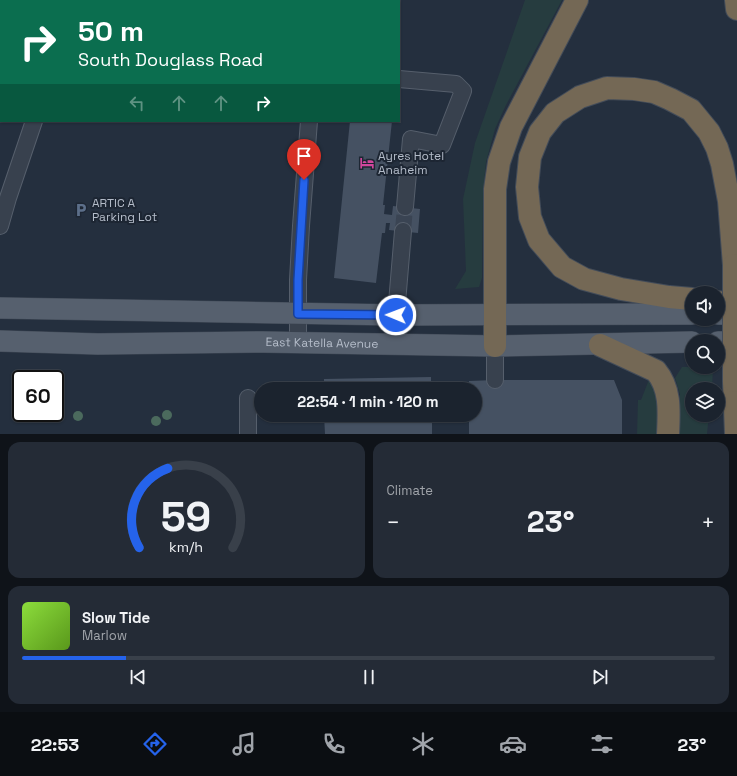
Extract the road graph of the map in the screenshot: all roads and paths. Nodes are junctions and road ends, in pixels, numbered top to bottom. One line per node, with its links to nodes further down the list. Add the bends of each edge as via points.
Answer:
1 (577, 0): 19 (highway, via 511,127 499,162 496,189)
2 (736, 0): 3 (highway)
3 (737, 9)
4 (400, 79): 7 (street, via 456,84 463,91 442,145 411,139)
5 (34, 122): 8 (street)
6 (309, 122): 14 (street, via 301,226)
7 (405, 208)
8 (0, 226)
9 (403, 231): 18 (street)
10 (685, 298): 31 (highway, bridge, via 621,289 584,279 562,267 539,240 530,217 527,187 530,157 540,132 556,113 580,97 607,88 654,92 691,110 709,132 717,148 729,201 734,264)
11 (725, 303): 12 (highway)
12 (737, 305)
13 (0, 308): 14 (main road)
14 (298, 314): 18 (main road); 24 (street)
15 (685, 314): 19 (main road)
16 (725, 314): 17 (main road)
17 (737, 314)
18 (396, 315): 19 (main road)
19 (496, 316): 26 (highway)
20 (0, 341): 24 (main road, East Katella Avenue, via 98,344)
21 (685, 342): 25 (main road, East Katella Avenue)
22 (725, 342): 23 (main road)
23 (737, 342)
24 (298, 343): 26 (main road, East Katella Avenue)
25 (600, 345): 26 (main road, East Katella Avenue); 30 (highway, via 656,370 666,386 670,406)
26 (496, 346): 27 (street)
27 (495, 380)
28 (248, 398): 29 (street)
29 (248, 434)
30 (668, 434)
31 (736, 434)

